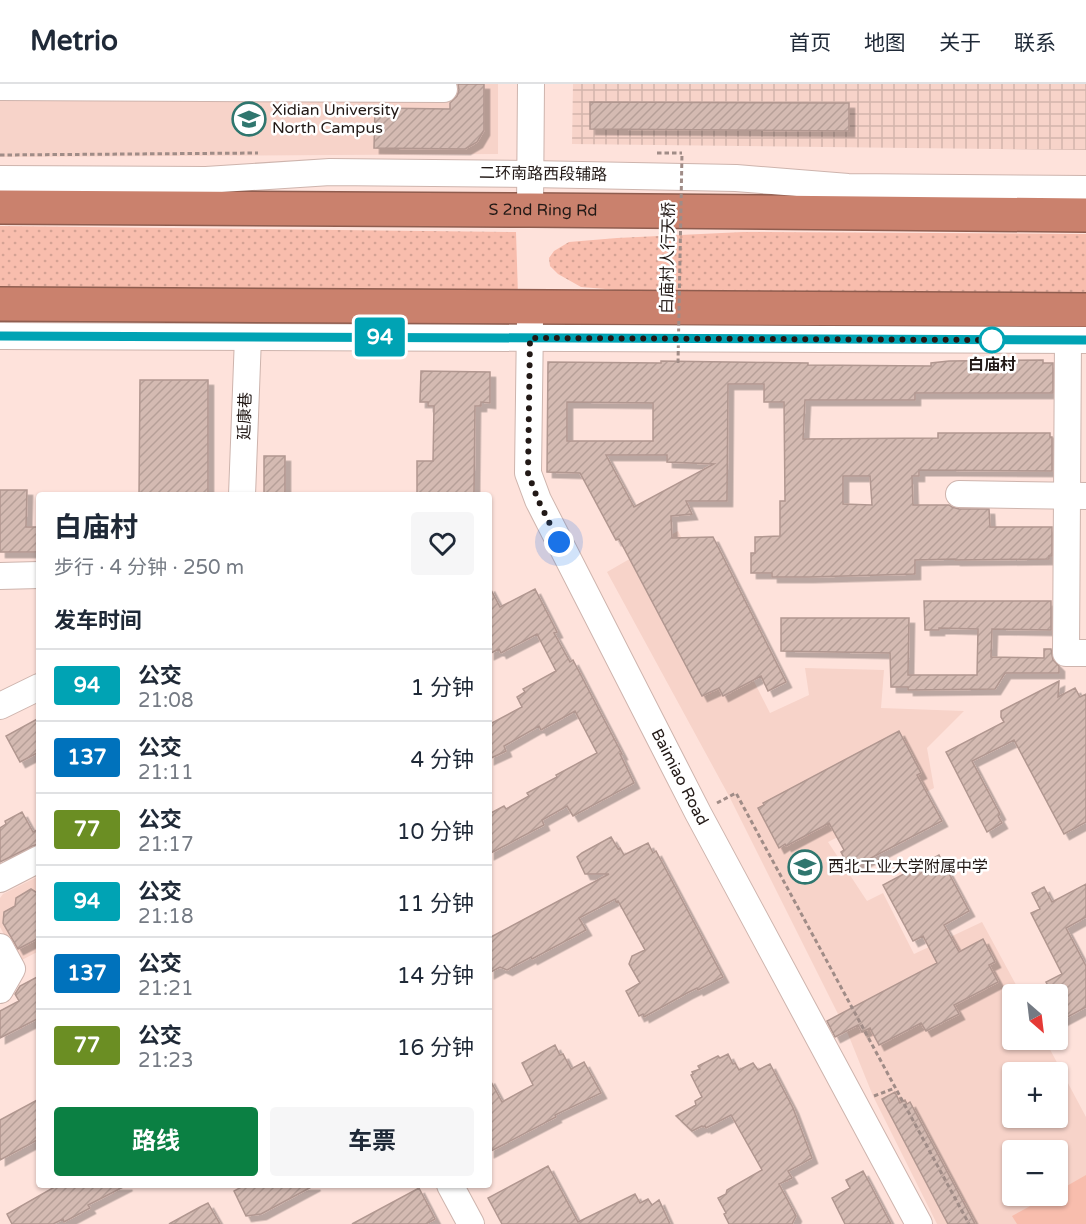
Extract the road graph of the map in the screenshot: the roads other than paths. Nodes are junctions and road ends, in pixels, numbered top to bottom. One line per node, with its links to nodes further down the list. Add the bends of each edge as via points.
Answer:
1 (531, 84): 5 (street)
2 (84, 86): 3 (street); 4 (street)
3 (0, 87)
4 (444, 89)
5 (530, 174): 6 (street, 二环南路西段辅路, via 330,172 206,180); 7 (street, 二环南路西段辅路, via 736,178 848,187); 9 (street)
6 (0, 179)
7 (1086, 189)
8 (0, 207): 9 (highway, S 2nd Ring Rd)
9 (530, 210): 10 (highway, S 2nd Ring Rd)
10 (1086, 215)
11 (0, 304): 13 (highway)
12 (1086, 310): 13 (highway)
13 (530, 322): 15 (street); 16 (street); 33 (street, Baimiao Road, via 528,473 534,491 698,813)
14 (0, 336): 15 (street)
15 (248, 337): 18 (street, 延康巷)
16 (1077, 340): 17 (street)
17 (1077, 419): 20 (street)
18 (242, 492)
19 (958, 494): 20 (street)
20 (1076, 496): 23 (street)
21 (36, 575): 22 (street)
22 (0, 576)
23 (1076, 576): 24 (street)
24 (1076, 653)
25 (36, 688): 26 (street)
26 (0, 706)
27 (36, 861): 28 (street)
28 (0, 879)
29 (0, 947): 30 (street, via 12,969)
30 (0, 990)
31 (452, 1188): 32 (street)
32 (471, 1224)
33 (919, 1224)

